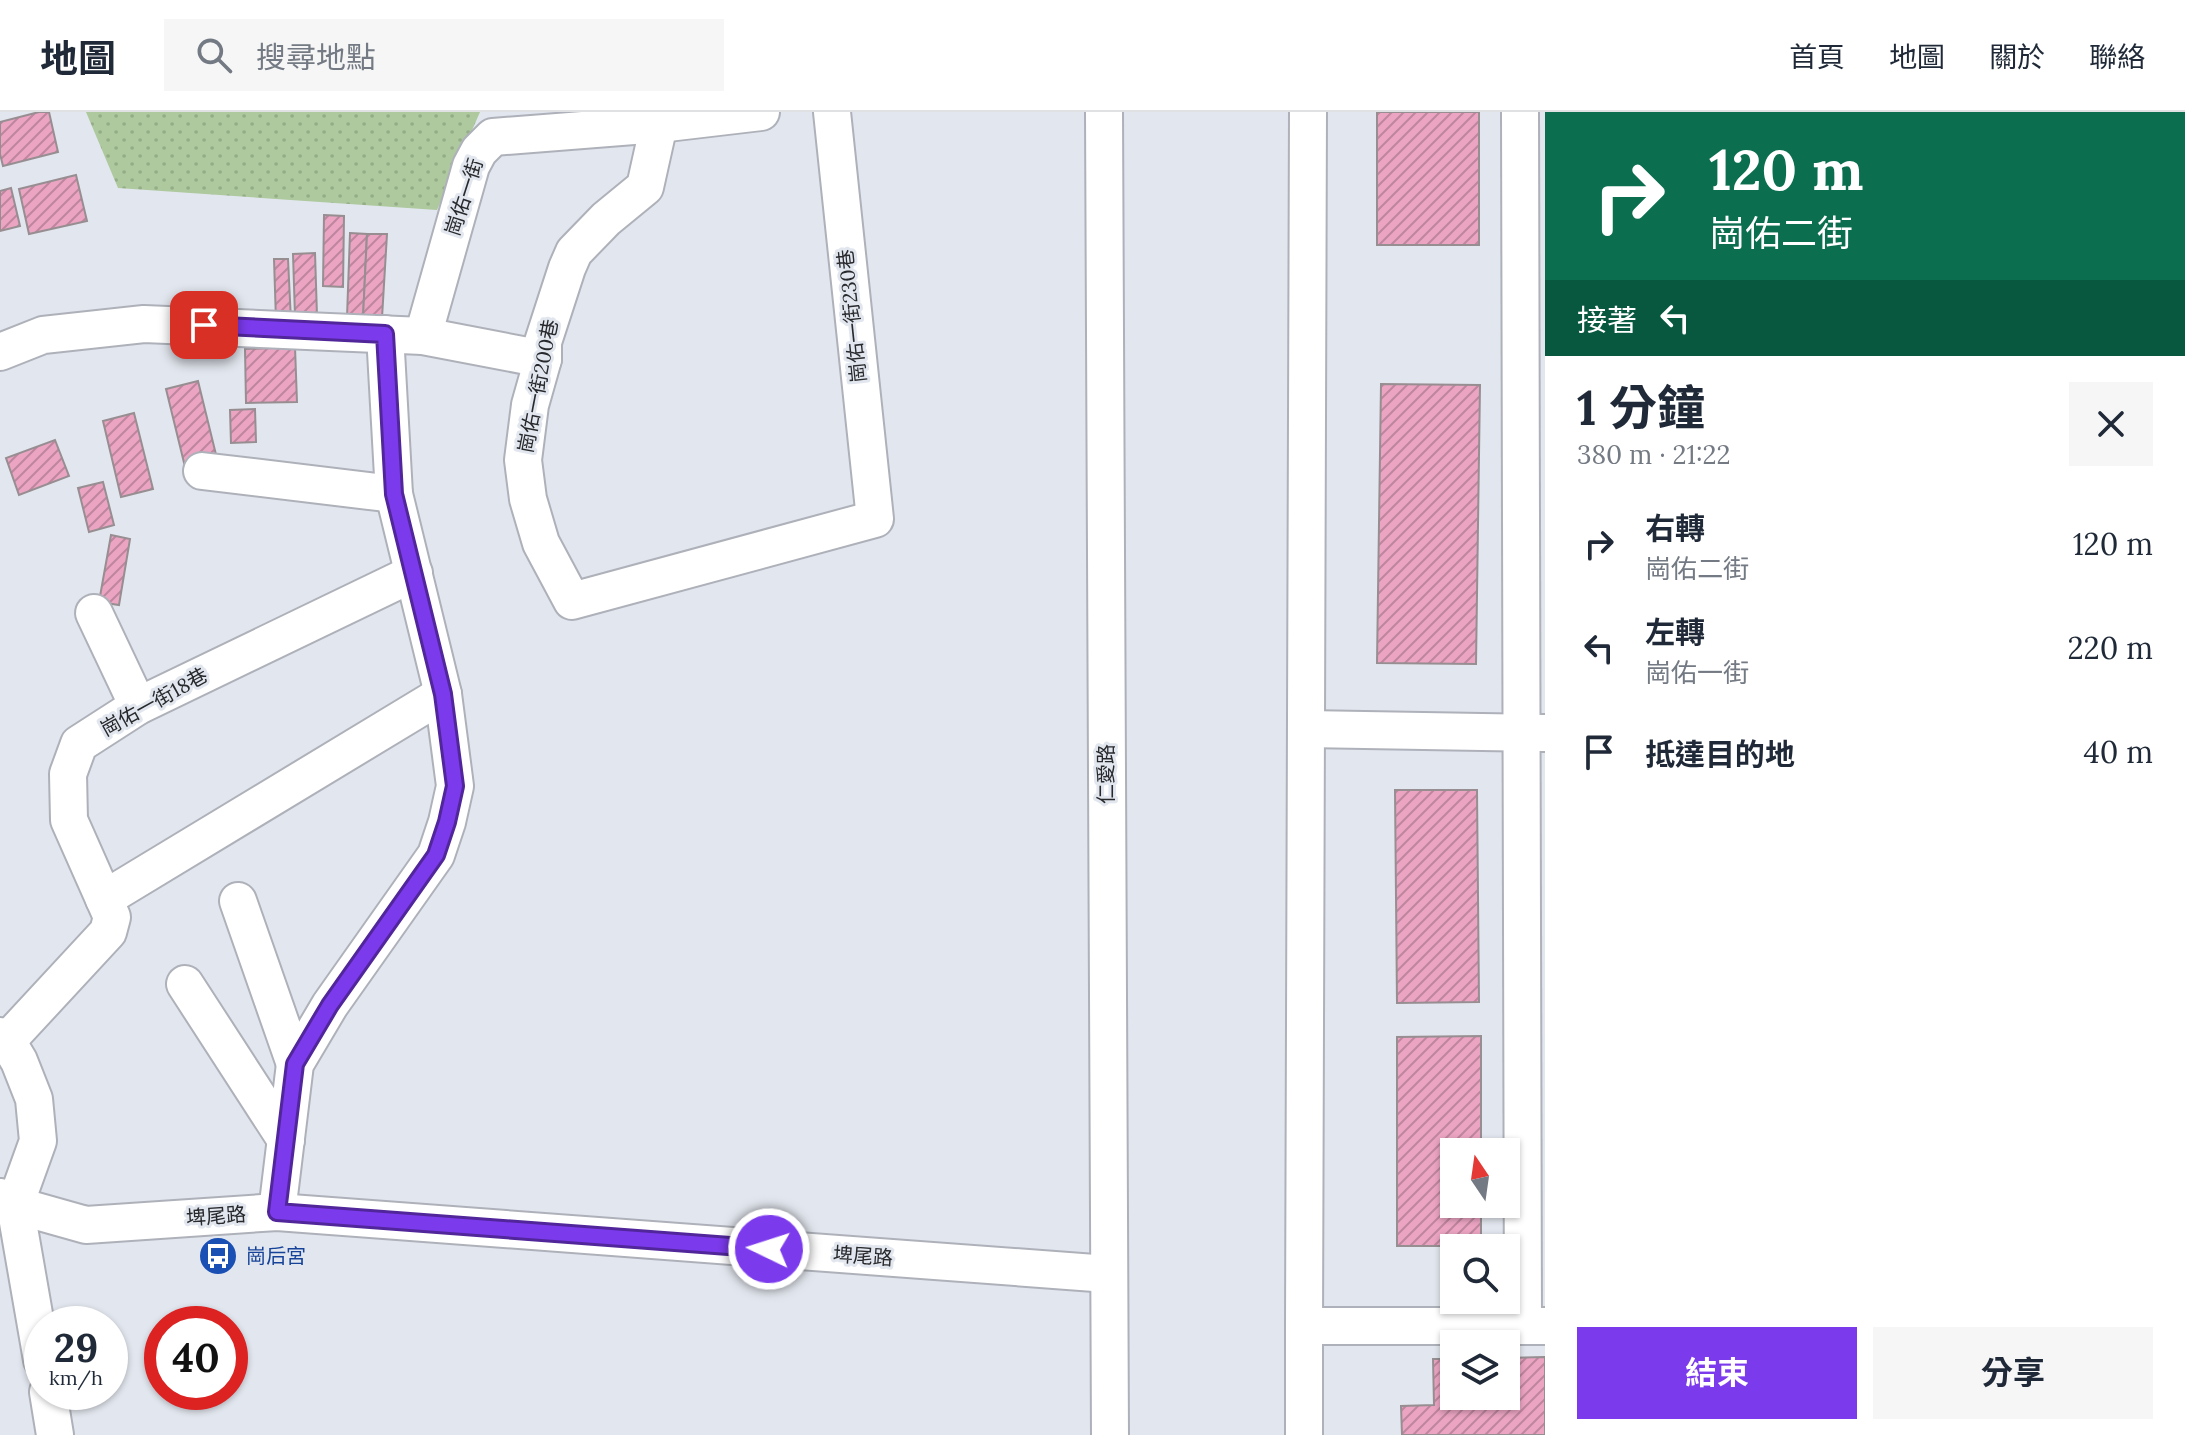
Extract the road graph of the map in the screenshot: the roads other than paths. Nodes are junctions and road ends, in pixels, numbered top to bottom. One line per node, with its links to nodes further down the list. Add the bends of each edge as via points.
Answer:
1 (761, 112): 6 (street, 崗佑一街)
2 (832, 112): 13 (street, 崗佑一街230巷)
3 (1104, 112): 28 (street, 仁愛路)
4 (1308, 112): 18 (street)
5 (1520, 112): 19 (street)
6 (659, 124): 8 (street, 崗佑一街, via 493,137 471,166); 10 (street, 崗佑一街200巷, via 645,187 574,252 543,342)
7 (385, 334): 8 (street); 9 (street, via 144,324 43,335); 12 (street)
8 (423, 336): 10 (street)
9 (0, 352)
10 (543, 359): 13 (street, 崗佑一街200巷, via 523,460 541,543 572,601)
11 (202, 471): 12 (street)
12 (394, 494): 14 (street)
13 (875, 519)
14 (414, 573): 16 (street); 17 (street, 崗佑一街18巷)
15 (94, 613): 17 (street)
16 (443, 694): 20 (street); 24 (street, via 455,786 436,855)
17 (138, 706): 20 (street, 崗佑一街18巷, via 79,744 68,774 69,820)
18 (1306, 729): 19 (street); 30 (street)
19 (1533, 733): 31 (street)
20 (104, 899): 23 (street, 崗佑一街18巷, via 112,917 108,932)
21 (238, 901): 24 (street)
22 (185, 984): 25 (street)
23 (4, 1038): 26 (street, via 34,1099 38,1141)
24 (295, 1064): 25 (street)
25 (286, 1140): 27 (street)
26 (7, 1201): 27 (street, 埤尾路, via 86,1225); 29 (street)
27 (277, 1212): 28 (street, 埤尾路)
28 (1108, 1274): 34 (street, 仁愛路)
29 (30, 1306)
30 (1304, 1326): 31 (street); 35 (street)
31 (1534, 1326)
32 (51, 1410): 33 (street)
33 (55, 1435)
34 (1110, 1435)
35 (1304, 1435)

